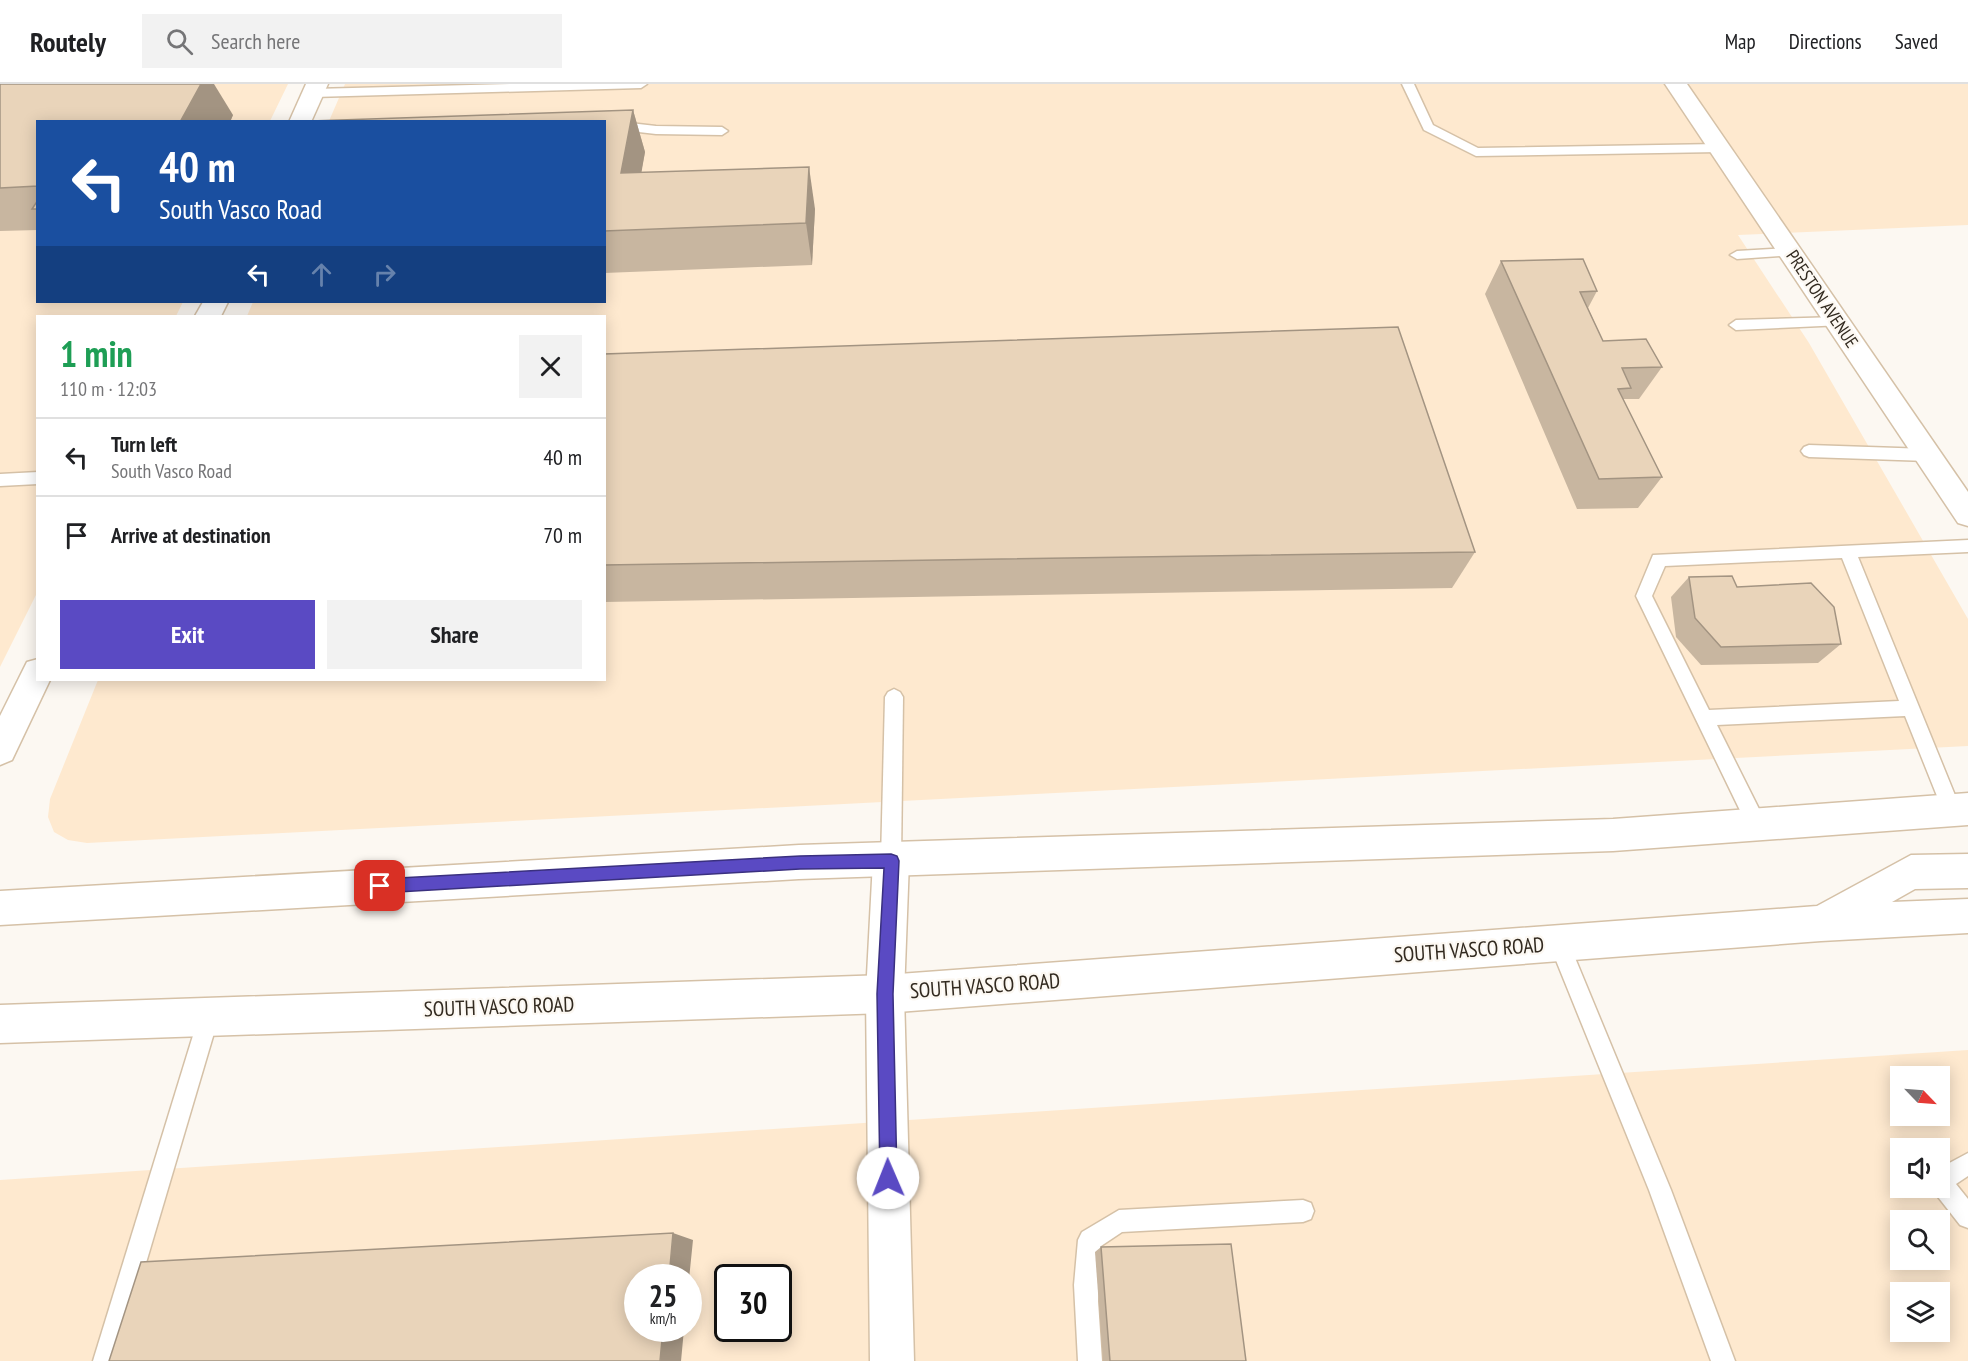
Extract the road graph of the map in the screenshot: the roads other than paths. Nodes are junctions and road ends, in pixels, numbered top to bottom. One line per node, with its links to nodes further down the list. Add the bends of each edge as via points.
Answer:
1 (641, 84): 4 (lane)
2 (1408, 84): 8 (lane, via 1428,127 1476,152)
3 (1676, 84): 8 (main road, PRESTON AVENUE)
4 (315, 88): 5 (main road)
5 (301, 120)
6 (606, 124): 7 (lane)
7 (722, 131)
8 (1719, 148): 9 (main road, PRESTON AVENUE)
9 (1790, 252): 10 (lane); 11 (main road, PRESTON AVENUE)
10 (1737, 255)
11 (1838, 322): 12 (lane); 14 (main road, PRESTON AVENUE)
12 (1736, 325)
13 (1809, 451): 14 (lane)
14 (1928, 455): 17 (main road, PRESTON AVENUE)
15 (36, 478): 16 (lane)
16 (0, 480)
17 (1967, 512)
18 (1968, 546): 19 (lane)
19 (1847, 551): 22 (lane); 23 (lane, via 1659,560 1644,597)
20 (36, 676): 24 (main road)
21 (894, 697): 27 (lane)
22 (1911, 708): 23 (lane); 25 (lane)
23 (1704, 718): 26 (lane)
24 (0, 750)
25 (1960, 810): 26 (main road)
26 (1757, 825): 27 (main road, via 1613,835)
27 (891, 861): 29 (main road, via 800,862); 33 (main road)
28 (1968, 871): 31 (main road, via 1911,872)
29 (0, 908)
30 (1968, 916): 31 (main road, SOUTH VASCO ROAD)
31 (1821, 923): 32 (main road, SOUTH VASCO ROAD)
32 (1559, 943): 33 (main road, SOUTH VASCO ROAD); 44 (lane)
33 (885, 994): 34 (main road, SOUTH VASCO ROAD); 42 (main road)
34 (209, 1016): 35 (main road, SOUTH VASCO ROAD); 41 (lane)
35 (0, 1024)
36 (1968, 1164): 37 (lane)
37 (1950, 1175)
38 (1950, 1194): 40 (lane)
39 (1303, 1211): 43 (lane, via 1119,1221 1090,1240 1085,1274)
40 (1968, 1218)
41 (105, 1361)
42 (892, 1361)
43 (1090, 1361)
44 (1723, 1361)

